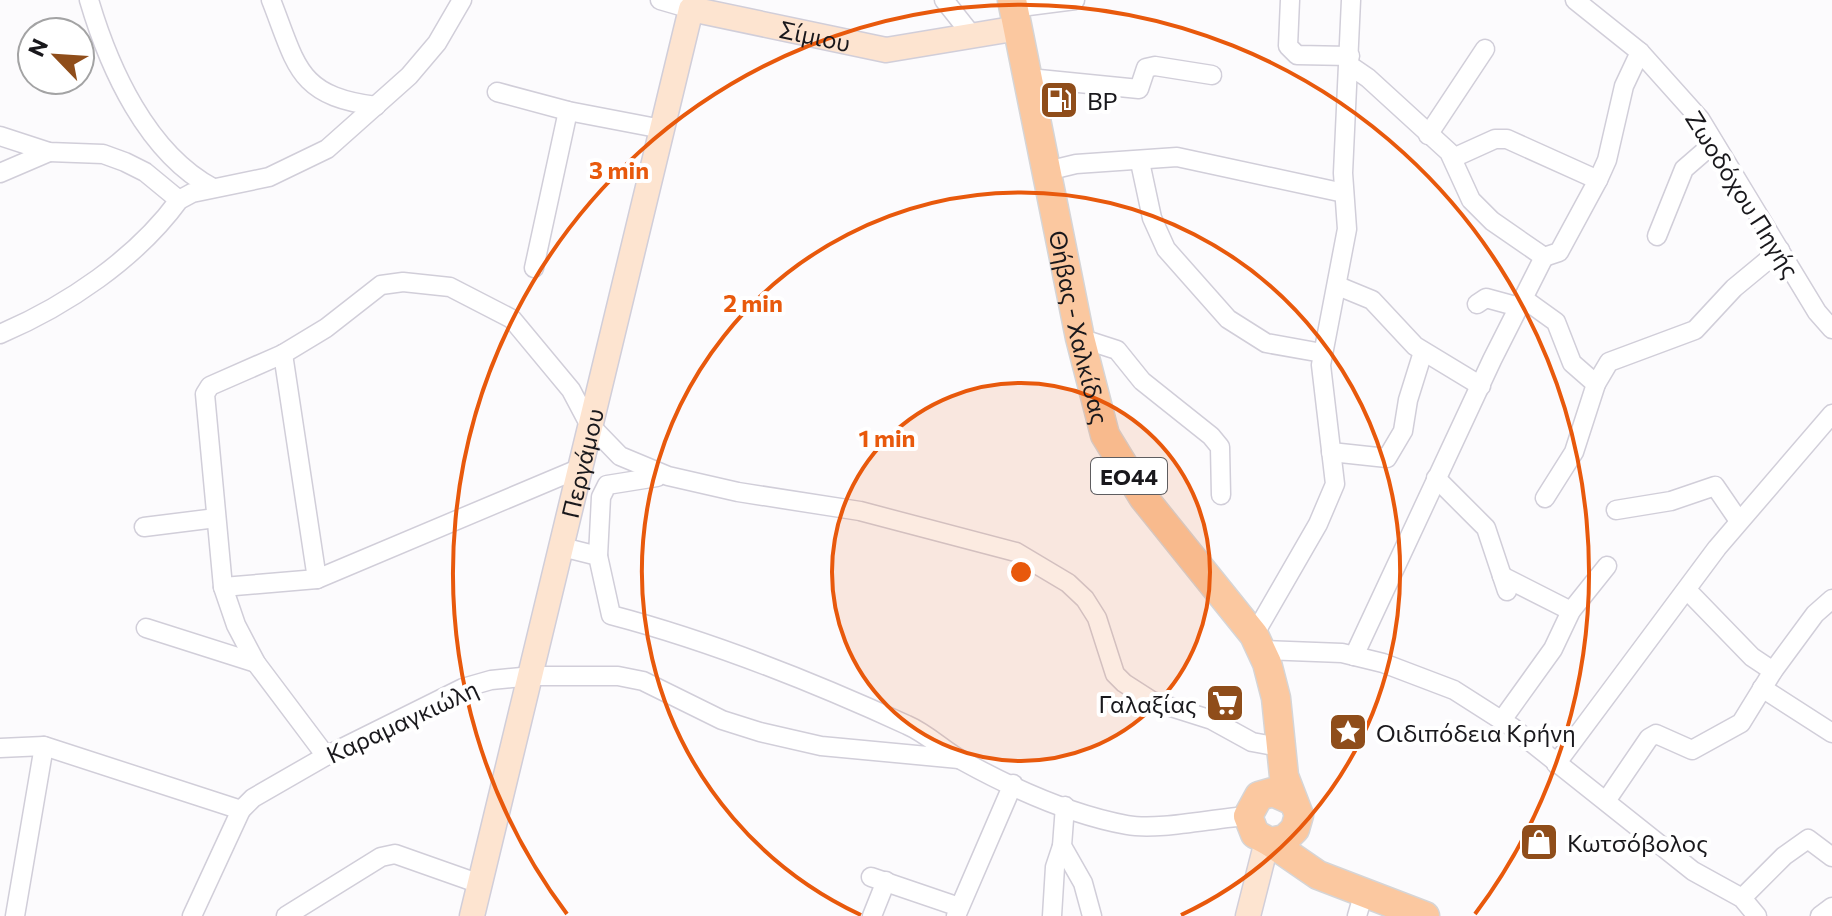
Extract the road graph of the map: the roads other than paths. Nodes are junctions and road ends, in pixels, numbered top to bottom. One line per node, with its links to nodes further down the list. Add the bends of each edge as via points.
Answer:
1 (89, 0): 31 (street, via 107,55 137,109 172,156)
2 (271, 0): 19 (street, via 300,74 334,98)
3 (462, 0): 19 (street, via 431,51)
4 (660, 0): 10 (street, Σίμιου)
5 (944, 0): 12 (street)
6 (1075, 0): 11 (street)
7 (1290, 0): 15 (street, via 1288,46 1297,55)
8 (1351, 0): 15 (street)
9 (1575, 0): 14 (street, Ζωοδόχου Πηγής)
10 (691, 9): 12 (street, Σίμιου, via 886,50); 21 (street, Περγάμου)
11 (1015, 12): 12 (street, Σίμιου); 17 (main road, Θήβας - Χαλκίδας / ΕΟ44)
12 (971, 34)
13 (1485, 49): 22 (street)
14 (1640, 52): 24 (street, Ζωοδόχου Πηγής); 30 (street, via 1624,86)
15 (1350, 61): 22 (street); 32 (street)
16 (1212, 75): 17 (street, via 1155,66 1146,68 1139,89)
17 (1029, 78): 28 (main road, Θήβας - Χαλκίδας / ΕΟ44)
18 (497, 92): 20 (street)
19 (376, 106): 31 (street, via 327,149 269,177)
20 (568, 111): 21 (street); 37 (street)
21 (662, 129): 50 (street, Περγάμου)
22 (1428, 135): 26 (street)
23 (0, 136): 25 (street)
24 (1714, 143): 34 (street, via 1684,169); 35 (street, Ζωοδόχου Πηγής)
25 (49, 152): 29 (street); 33 (street, via 103,154 125,162)
26 (1453, 158): 30 (street, via 1507,139); 36 (street, via 1471,200)
27 (1140, 162): 28 (street); 32 (street, via 1163,157 1196,160); 45 (street, via 1152,218 1166,249 1228,319 1266,343)
28 (1047, 171): 43 (main road, Θήβας - Χαλκίδας / ΕΟ44)
29 (0, 173)
30 (1598, 180): 36 (street, via 1559,252)
31 (213, 188): 33 (street)
32 (1344, 193): 38 (street, via 1347,229)
33 (179, 200): 42 (street, via 101,276)
34 (1657, 236)
35 (1780, 250): 41 (street, Ζωοδόχου Πηγής); 47 (street, via 1695,330 1609,362)
36 (1544, 257): 39 (street)
37 (534, 268)
38 (1338, 286): 44 (street, via 1372,300); 45 (street)
39 (1521, 303): 40 (street, via 1486,298); 47 (street, via 1556,322 1572,363); 48 (street)
40 (1477, 304)
41 (1831, 330)
42 (0, 334)
43 (1080, 338): 55 (street, via 1117,350 1142,381 1211,436 1220,447); 70 (main road, Θήβας - Χαλκίδας / ΕΟ44, via 1094,401 1119,460)
44 (1423, 352): 48 (street); 51 (street, via 1403,431 1387,458)
45 (1322, 353): 51 (street)
46 (283, 354): 50 (street, via 381,285 450,287 512,319 571,390); 58 (street, via 210,386 205,394); 64 (street)
47 (1596, 384): 56 (street, via 1574,452)
48 (1481, 386): 54 (street)
49 (1832, 414): 59 (street)
50 (589, 424): 52 (street, Περγάμου); 53 (street, via 620,456)
51 (1331, 452): 70 (street, via 1335,484 1330,499)
52 (578, 469): 61 (street, Περγάμου); 64 (street)
53 (668, 476): 62 (street, via 607,485 601,497); 79 (street, via 860,511 1016,552 1085,599 1097,618 1115,674 1124,683 1152,701 1212,720 1252,742)
54 (1436, 478): 68 (street, via 1486,528 1505,584); 71 (street)
55 (1221, 495)
56 (1545, 498)
57 (1616, 510): 59 (street, via 1671,501 1715,486)
58 (216, 518): 60 (street); 65 (street)
59 (1739, 521): 66 (street)
60 (144, 527)
61 (562, 547): 62 (street); 74 (street, Περγάμου)
62 (598, 556): 82 (street, via 611,615 692,636 766,665 910,726)
63 (1607, 566): 68 (street)
64 (317, 579): 65 (street)
65 (223, 587): 72 (street)
66 (1687, 590): 73 (street, via 1752,657); 83 (street)
67 (1832, 599): 73 (street)
68 (1571, 611): 76 (street, via 1553,649)
69 (146, 628): 72 (street)
70 (1258, 642): 71 (street); 79 (main road, Θήβας - Χαλκίδας / ΕΟ44, via 1276,698)
71 (1354, 656): 76 (street, via 1426,677)
72 (256, 663): 81 (street)
73 (1773, 671): 75 (street)
74 (532, 676): 81 (street, Καραμαγκιώλη, via 463,688); 82 (street, Καραμαγκιώλη, via 618,676 643,681 722,720 760,732 821,746); 93 (street, Περγάμου)
75 (1762, 688): 77 (street); 85 (street, via 1741,723 1692,750 1656,734 1649,738)
76 (1502, 720): 83 (street)
77 (1832, 733)
78 (44, 746): 80 (street); 88 (street); 98 (street)
79 (1280, 747): 87 (main road, Θήβας - Χαλκίδας / ΕΟ44); 89 (main road, Θήβας - Χαλκίδας / ΕΟ44)
80 (0, 748)
81 (326, 756): 88 (street, Καραμαγκιώλη)
82 (959, 759): 84 (street)
83 (1556, 764): 85 (street)
84 (1013, 784): 86 (street); 97 (street)
85 (1606, 801): 95 (street, via 1693,871)
86 (1065, 806): 87 (street, via 1129,826); 91 (street)
87 (1253, 806): 89 (main road, via 1280,792); 90 (main road, via 1251,829)
88 (241, 810): 99 (street)
89 (1295, 812): 90 (main road, via 1291,835); 94 (main road, Θήβας - Χαλκίδας, via 1317,859)
90 (1268, 842): 94 (main road); 105 (street)
91 (1062, 846): 103 (street); 104 (street, via 1083,883)
92 (1832, 857): 95 (street, via 1808,839)
93 (480, 884): 100 (street, via 395,854 381,857); 101 (street, Περγάμου)
94 (1353, 896): 106 (main road)
95 (1742, 898): 107 (street)
96 (1832, 907): 108 (street)
97 (957, 911): 102 (street, via 879,879)
98 (15, 916)
99 (192, 916)
100 (286, 916)
101 (472, 916)
102 (872, 916)
103 (1052, 916)
104 (1092, 916)
105 (1248, 916)
106 (1425, 916)
107 (1757, 916)
108 (1820, 916)

